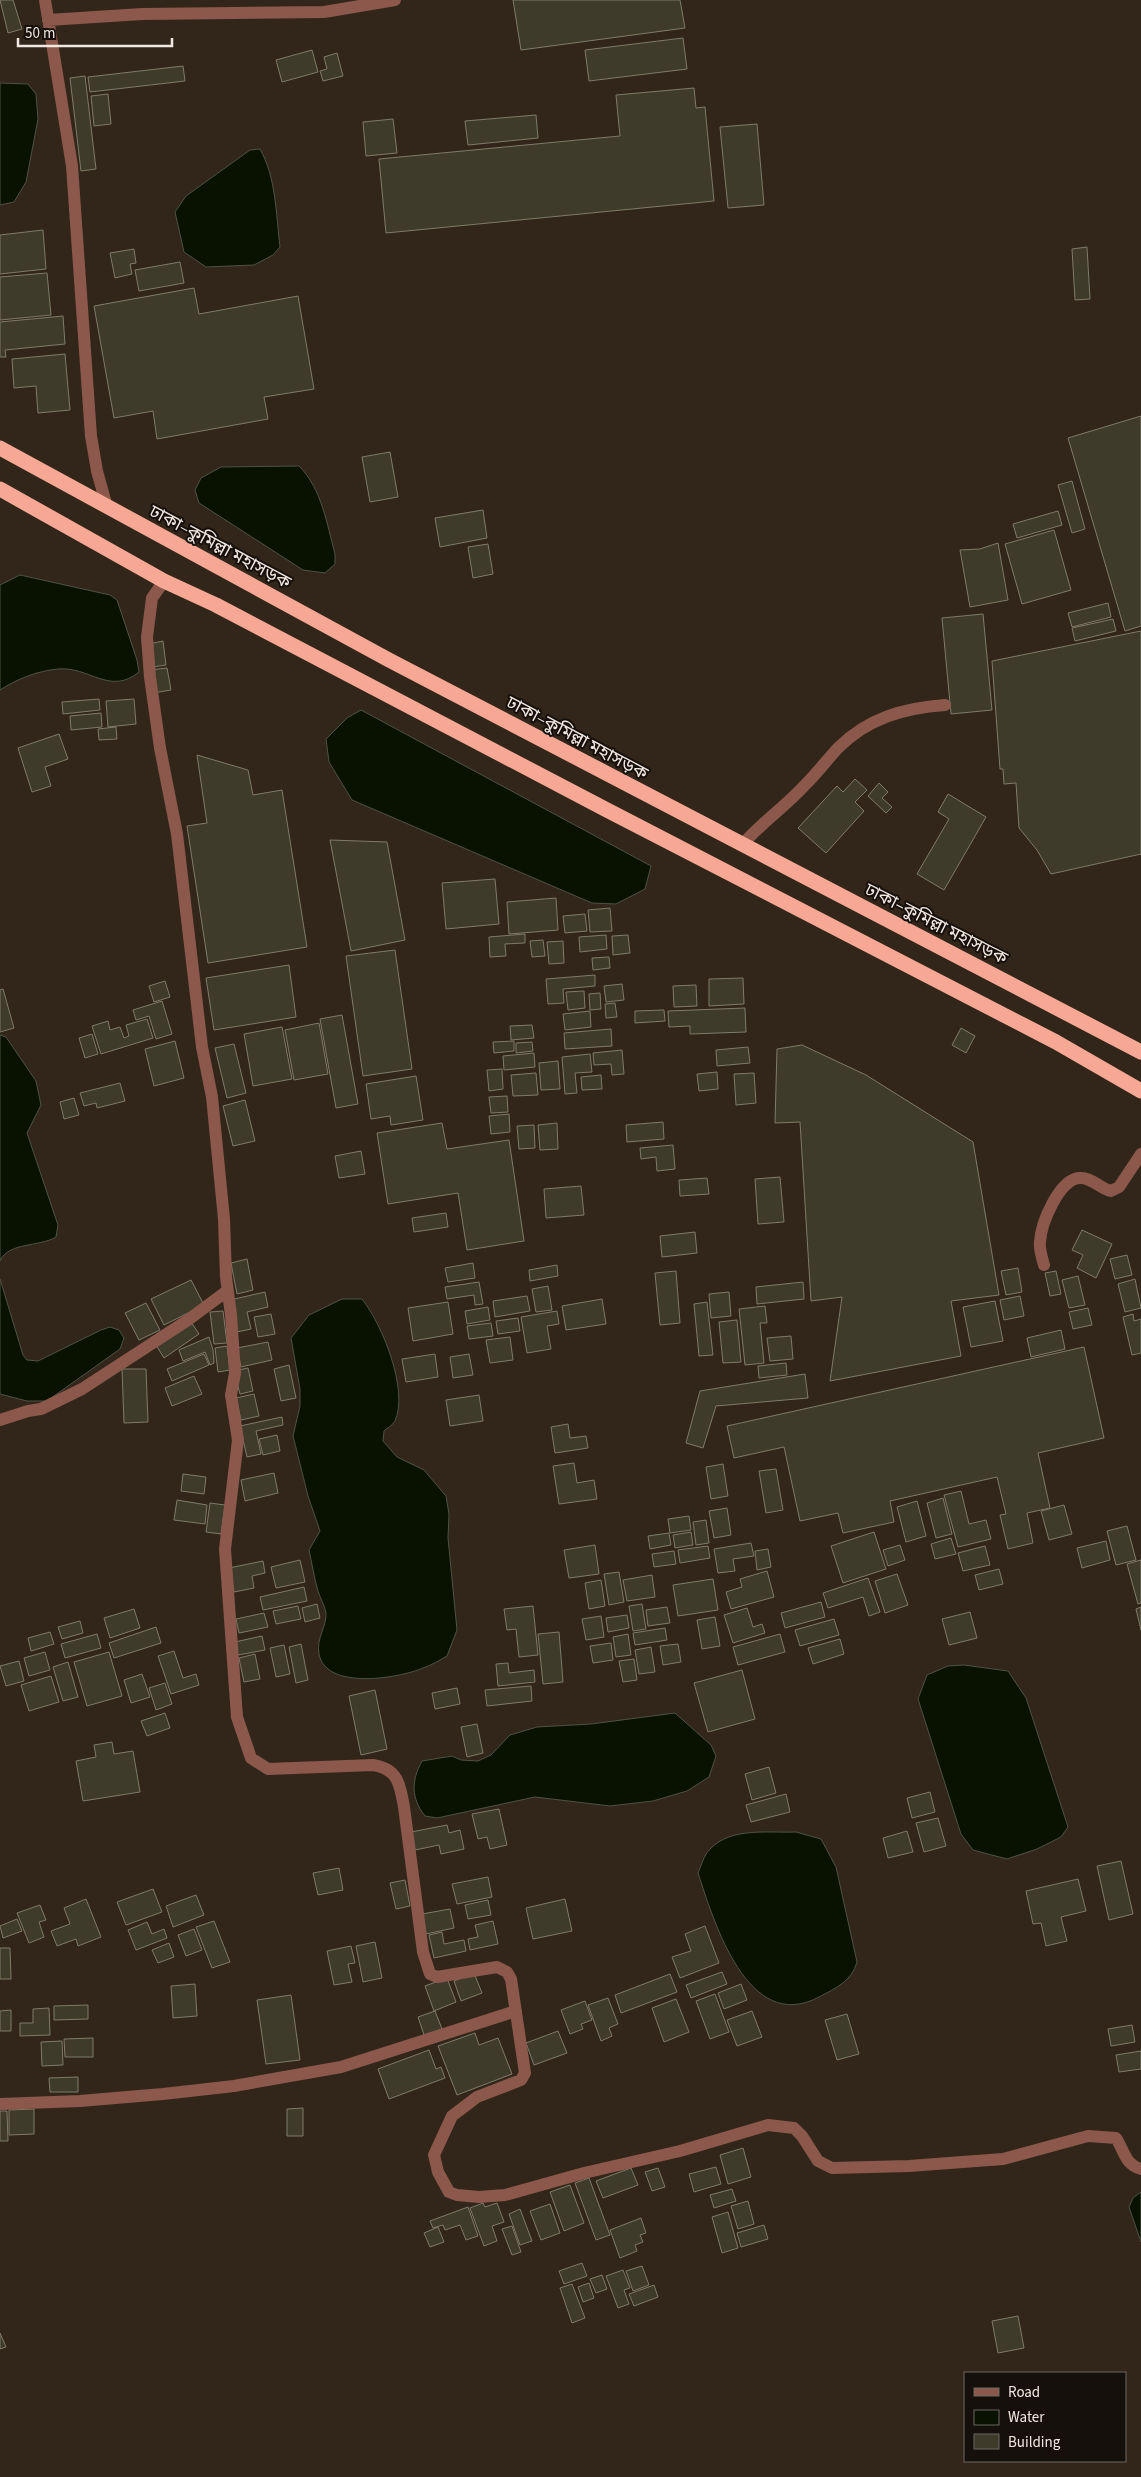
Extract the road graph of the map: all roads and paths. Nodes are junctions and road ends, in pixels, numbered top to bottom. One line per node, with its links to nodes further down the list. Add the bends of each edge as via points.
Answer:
1 (45, 0): 3 (street)
2 (395, 0): 3 (street, via 324,12 142,14)
3 (48, 20): 6 (street, via 72,166 91,436 96,471)
4 (0, 448): 6 (highway, ঢাকা–কুমিল্লা মহাসড়ক)
5 (0, 489): 7 (highway)
6 (107, 507): 9 (highway, ঢাকা–কুমিল্লা মহাসড়ক, via 380,656)
7 (164, 581): 11 (highway, via 216,605 1056,1042); 14 (street, via 152,598 148,617 150,677 177,834 202,1047 212,1098)
8 (945, 705): 9 (street, via 894,713 856,732 805,786 760,823)
9 (742, 845): 10 (highway, ঢাকা–কুমিল্লা মহাসড়ক)
10 (1141, 1052)
11 (1141, 1091)
12 (1141, 1154): 13 (street, via 1119,1187 1111,1191 1087,1178 1069,1181 1060,1191 1044,1220 1040,1242)
13 (1044, 1265)
14 (228, 1291): 15 (street, via 82,1389 41,1409); 16 (street, via 234,1373 231,1395 238,1440 225,1549 237,1717 251,1758 268,1769 386,1767 400,1785 426,1967 437,1977 497,1967 507,1972 511,1979)
15 (0, 1420)
16 (516, 2011): 17 (street, via 341,2067 234,2086 163,2094); 18 (street, via 525,2073 521,2080 477,2097 452,2116 434,2155 438,2172 449,2192 457,2195 505,2195 768,2126 794,2128 818,2161 832,2168 1003,2159 1088,2136 1107,2136 1116,2138 1127,2161)
17 (0, 2104)
18 (1141, 2169)

